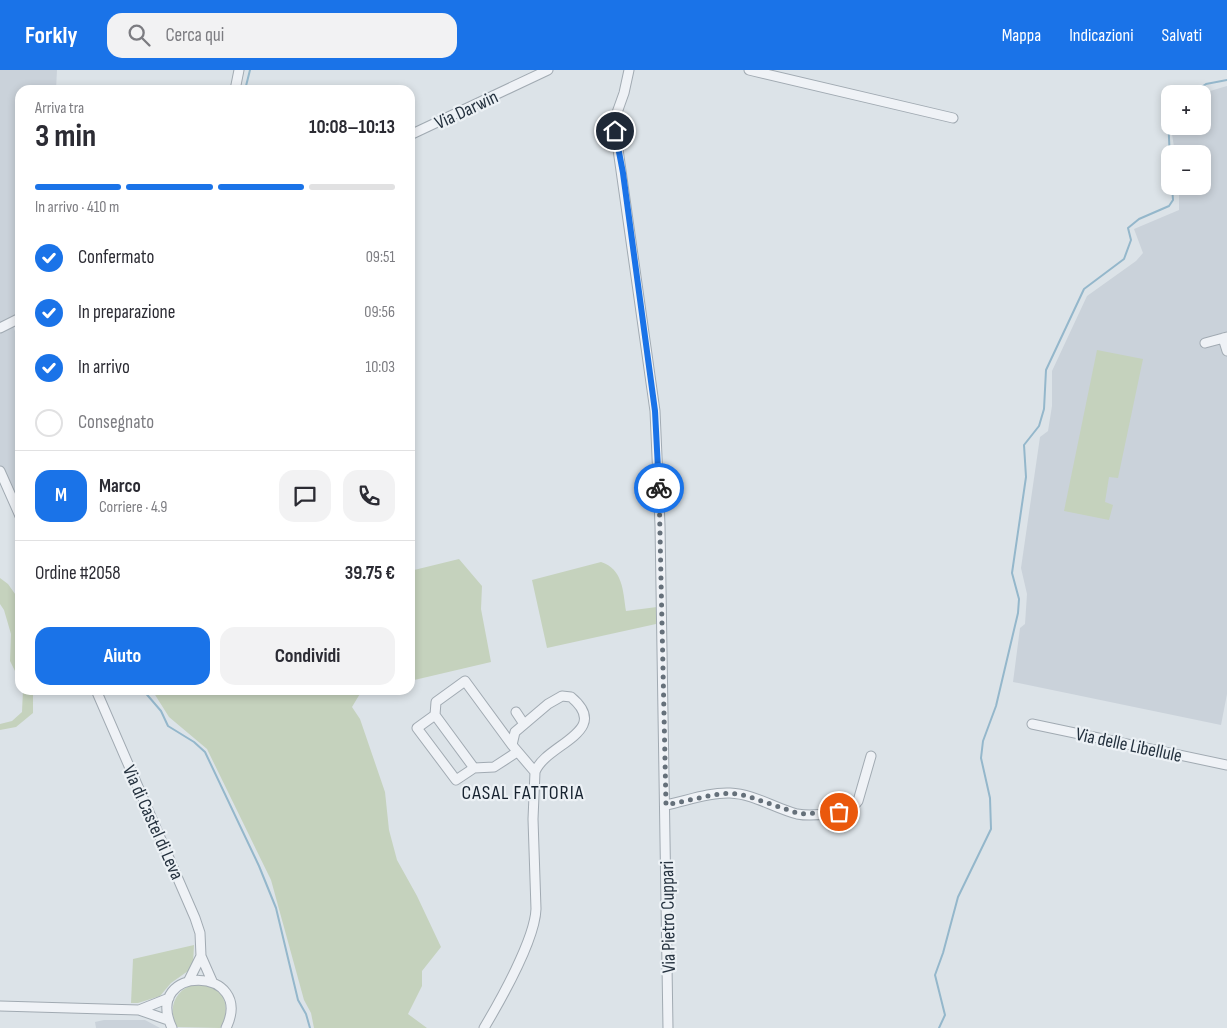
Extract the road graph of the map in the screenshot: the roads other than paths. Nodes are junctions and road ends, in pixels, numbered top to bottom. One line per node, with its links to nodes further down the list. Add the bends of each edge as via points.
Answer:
1 (239, 70): 5 (street)
2 (548, 70): 7 (street, Via Darwin)
3 (629, 70): 25 (street, Via Pietro Cuppari, via 614,121 655,411)
4 (749, 70): 6 (street)
5 (236, 85)
6 (953, 118)
7 (415, 133)
8 (15, 320): 9 (street)
9 (0, 328)
10 (1225, 337): 11 (street); 12 (street)
11 (1205, 343)
12 (1227, 351)
13 (0, 471): 14 (street)
14 (15, 505)
15 (98, 695): 26 (street, Via di Castel di Leva, via 195,918)
16 (516, 712): 18 (street)
17 (435, 715): 20 (street, via 436,702 465,681); 23 (street); 23 (street, via 417,728 456,780)
18 (524, 724): 20 (street, via 515,732); 24 (street, via 565,695 573,698 585,714 581,730 550,754)
19 (1032, 724): 22 (street, Via delle Libellule)
20 (513, 751): 23 (street, via 492,768); 24 (street)
21 (871, 756): 25 (street, via 858,801 843,811 800,814 731,793)
22 (1227, 765)
23 (474, 768)
24 (535, 772): 34 (street, via 534,922 527,944)
25 (666, 805): 35 (street, Via Pietro Cuppari)
26 (202, 956): 27 (street); 28 (street, Via di Castel di Leva)
27 (189, 980): 28 (street); 29 (street, via 177,987)
28 (212, 982): 33 (street, via 228,998 231,1014)
29 (169, 998): 31 (street); 32 (street)
30 (0, 1006): 31 (street)
31 (139, 1010): 32 (street)
32 (170, 1024)
33 (226, 1028)
34 (484, 1028)
35 (668, 1028)

